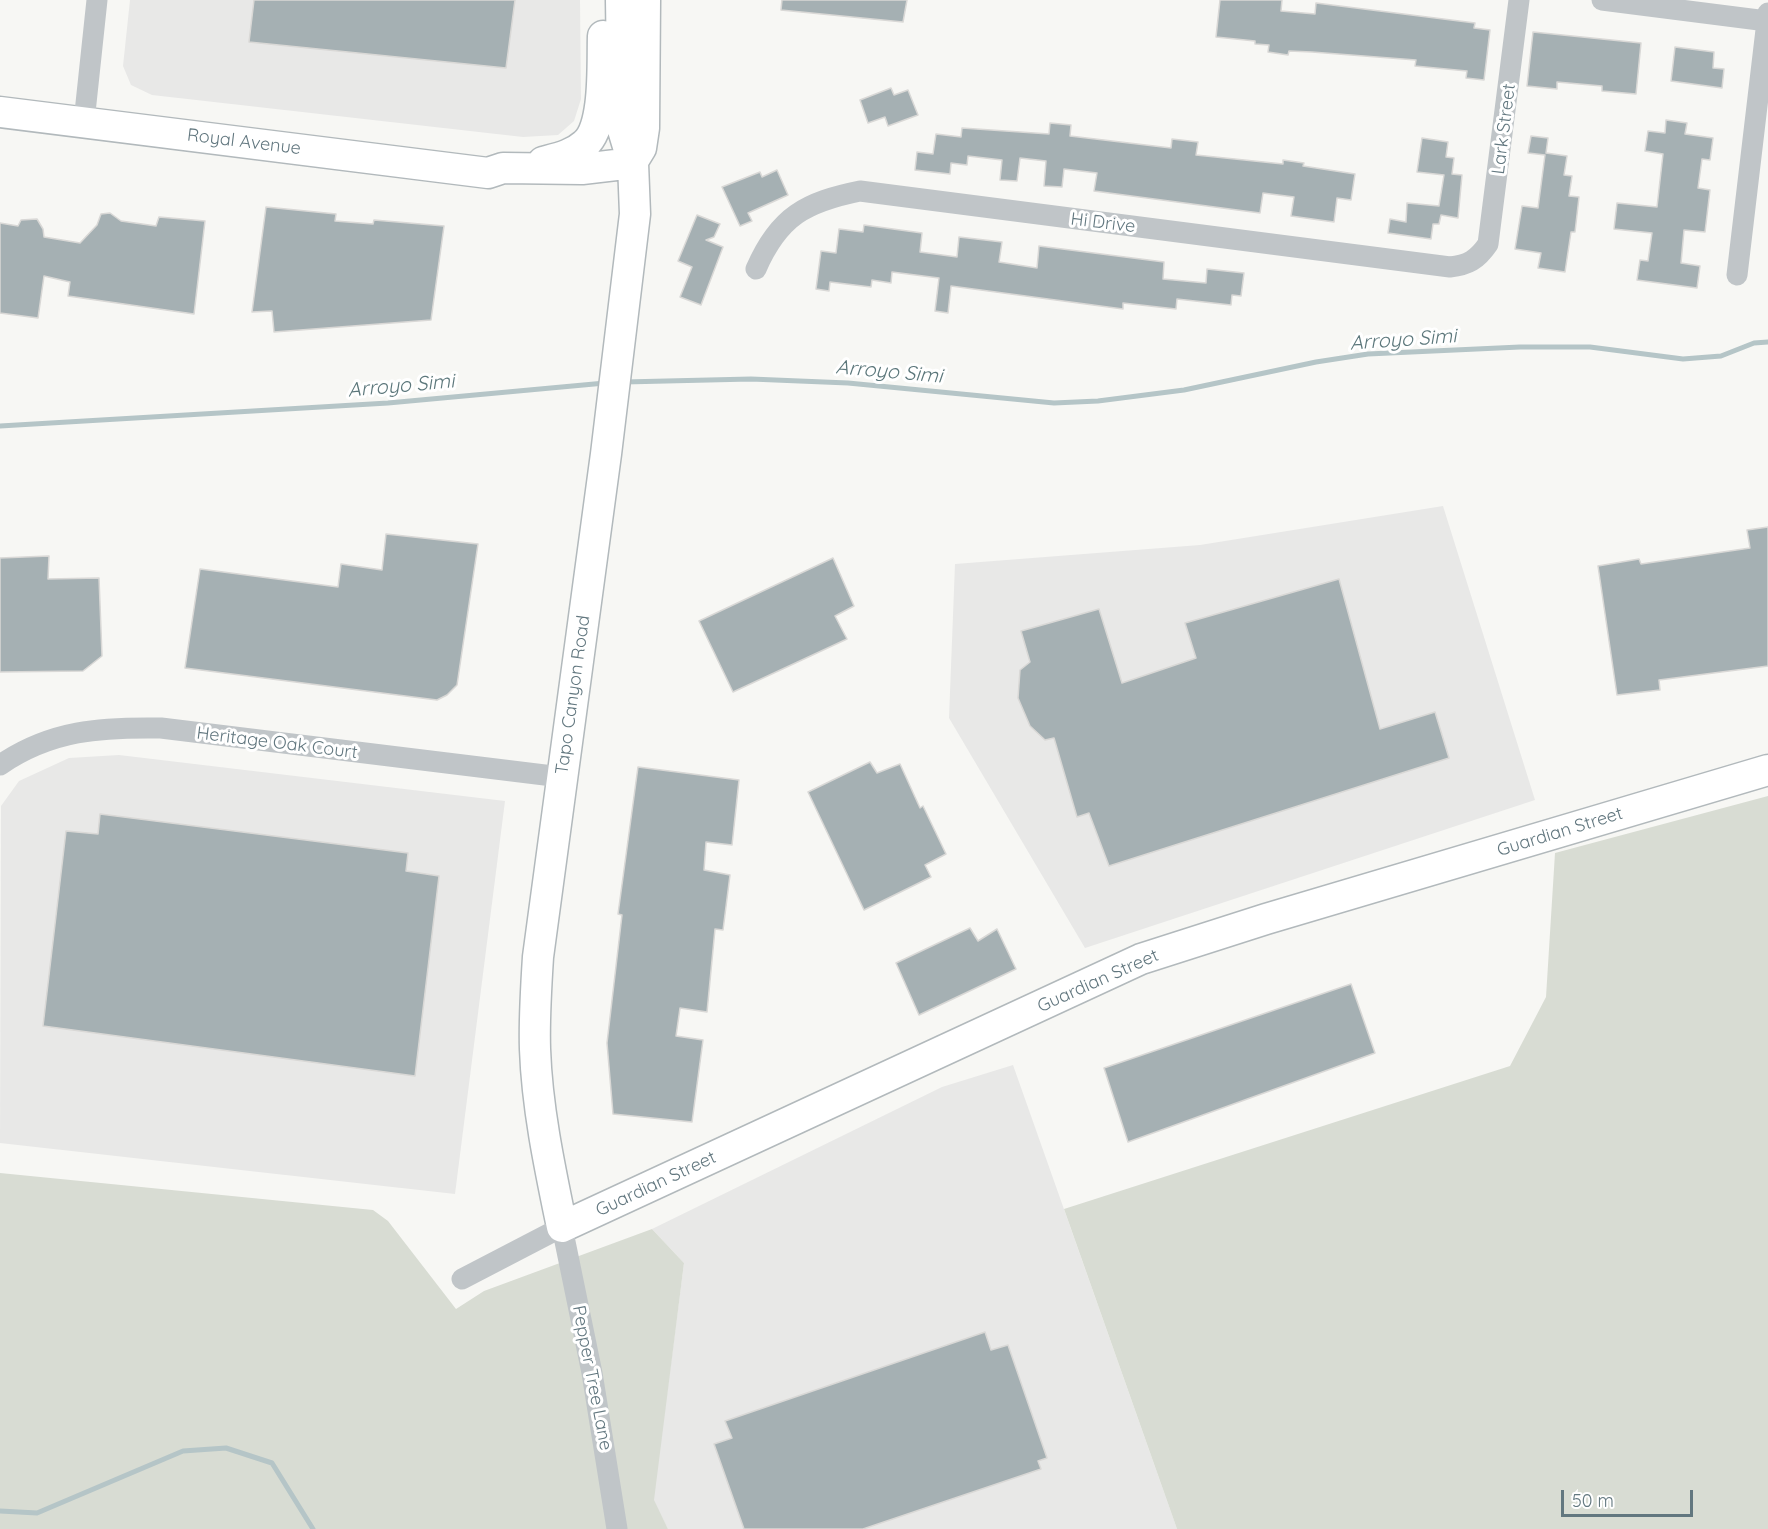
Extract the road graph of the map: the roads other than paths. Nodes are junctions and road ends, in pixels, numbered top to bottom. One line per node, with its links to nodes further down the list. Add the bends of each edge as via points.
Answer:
1 (98, 0): 9 (street)
2 (604, 0): 11 (street, via 596,130 587,143 570,155)
3 (621, 0): 10 (street, Tapo Canyon Road, via 622,130)
4 (645, 0): 10 (street, Tapo Canyon Road, via 644,128 641,148)
5 (1520, 0): 13 (street, Lark Street, via 1493,215 1488,244)
6 (1602, 0): 7 (street)
7 (1768, 17): 15 (street)
8 (0, 112): 9 (street, Royal Avenue)
9 (84, 122): 12 (street, Royal Avenue)
10 (633, 163): 11 (street, Royal Avenue, via 582,169); 12 (street, Royal Avenue, via 618,176 595,185 498,184); 18 (street, Tapo Canyon Road, via 635,214 622,327)
11 (524, 168): 12 (street, Royal Avenue)
12 (488, 173)
13 (1480, 256): 14 (street, Hi Drive, via 1466,266 1450,267 860,191 824,198 799,212 765,248)
14 (756, 269)
15 (1737, 275)
16 (0, 765): 18 (street, Heritage Oak Court, via 34,745 75,732 110,727 151,728)
17 (1768, 770): 19 (street, Guardian Street, via 1141,959)
18 (561, 777): 19 (street, Tapo Canyon Road, via 538,957 535,1031 542,1117)
19 (562, 1227): 20 (street, Guardian Street); 21 (street, Pepper Tree Lane, via 599,1408)
20 (462, 1279)
21 (617, 1529)

